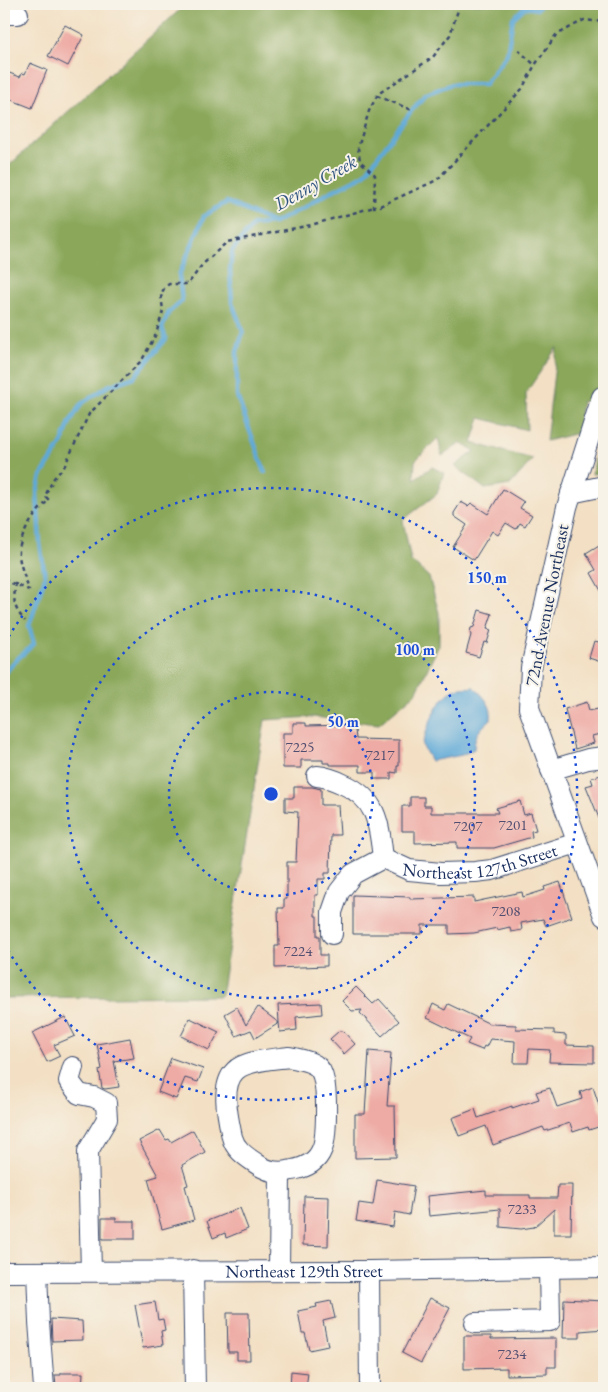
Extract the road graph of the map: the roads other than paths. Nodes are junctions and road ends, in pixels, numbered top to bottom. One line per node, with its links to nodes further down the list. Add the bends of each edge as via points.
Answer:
1 (602, 397): 3 (street, 72nd Avenue Northeast)
2 (604, 486): 3 (street)
3 (571, 493): 5 (street, 72nd Avenue Northeast, via 529,686 528,708)
4 (604, 758): 5 (street, via 588,759)
5 (551, 770): 7 (street, 72nd Avenue Northeast)
6 (317, 776): 8 (street, via 325,776 364,796 379,825)
7 (577, 842): 8 (street, Northeast 127th Street, via 492,870 475,872 409,870); 9 (street, 72nd Avenue Northeast)
8 (383, 858): 10 (street, via 353,874 339,892 332,912)
9 (604, 916)
10 (332, 934)
11 (73, 1067): 20 (street, via 68,1081 79,1094 106,1103 107,1120 88,1151)
12 (280, 1174): 12 (street, via 262,1168 238,1150 232,1139 226,1096 228,1082 235,1070 248,1064 289,1057 315,1064 321,1072 325,1082 325,1137 322,1150 313,1162); 16 (street)
13 (604, 1267): 14 (street, Northeast 129th Street)
14 (549, 1268): 17 (street, Northeast 129th Street); 21 (street, via 550,1321)
15 (193, 1270): 16 (street, Northeast 129th Street); 20 (street, Northeast 129th Street); 23 (street)
16 (279, 1271): 17 (street, Northeast 129th Street)
17 (369, 1271): 24 (street)
18 (4, 1272): 19 (street, Northeast 129th Street)
19 (37, 1272): 20 (street, Northeast 129th Street); 22 (street)
20 (91, 1272)
21 (475, 1323)
22 (44, 1388)
23 (195, 1388)
24 (370, 1388)

